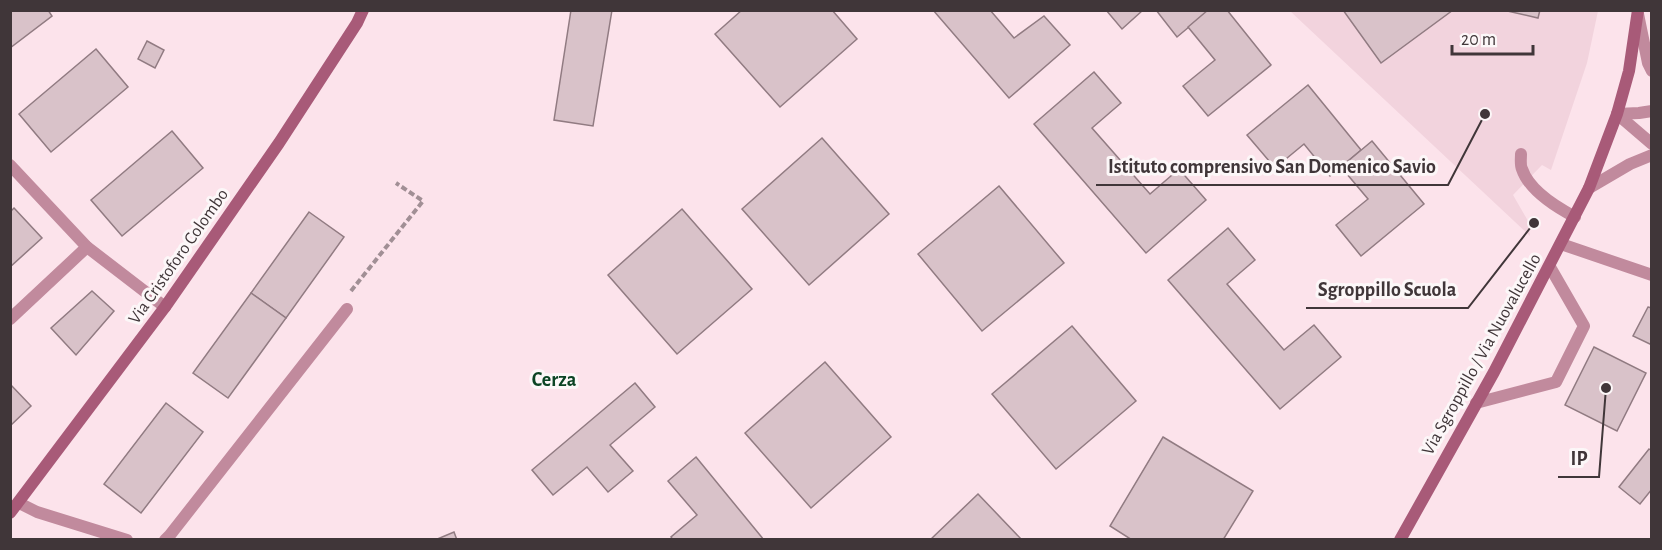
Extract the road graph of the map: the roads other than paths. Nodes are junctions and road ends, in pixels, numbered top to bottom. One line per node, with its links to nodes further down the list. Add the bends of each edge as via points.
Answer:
1 (363, 10): 16 (street, Via Cristoforo Colombo, via 279,142)
2 (1638, 12): 3 (street); 5 (street, Via Sgroppillo / Via Nuovalucello, via 1629,71)
3 (1652, 71)
4 (1652, 111): 5 (street)
5 (1617, 114): 6 (street); 10 (street, Via Sgroppillo / Via Nuovalucello)
6 (1652, 144)
7 (1521, 154): 11 (street, via 1521,168 1527,180 1552,204)
8 (1652, 155): 10 (street)
9 (10, 165): 13 (street)
10 (1589, 188): 11 (street, Via Sgroppillo / Via Nuovalucello)
11 (1575, 218): 12 (street, Via Sgroppillo / Via Nuovalucello)
12 (1561, 244): 14 (street, Via Sgroppillo / Via Nuovalucello); 15 (street)
13 (87, 247): 16 (street); 18 (street)
14 (1550, 267): 19 (street, Via Sgroppillo / Via Nuovalucello); 19 (street, via 1584,326 1556,382)
15 (1652, 275)
16 (165, 308): 20 (street, Via Cristoforo Colombo)
17 (347, 309): 23 (street)
18 (10, 319)
19 (1476, 402): 24 (street, Via Sgroppillo / Via Nuovalucello)
20 (18, 502): 21 (street, Via Cristoforo Colombo); 22 (street, via 37,512)
21 (10, 513)
22 (127, 540)
23 (165, 540)
24 (1400, 540)

